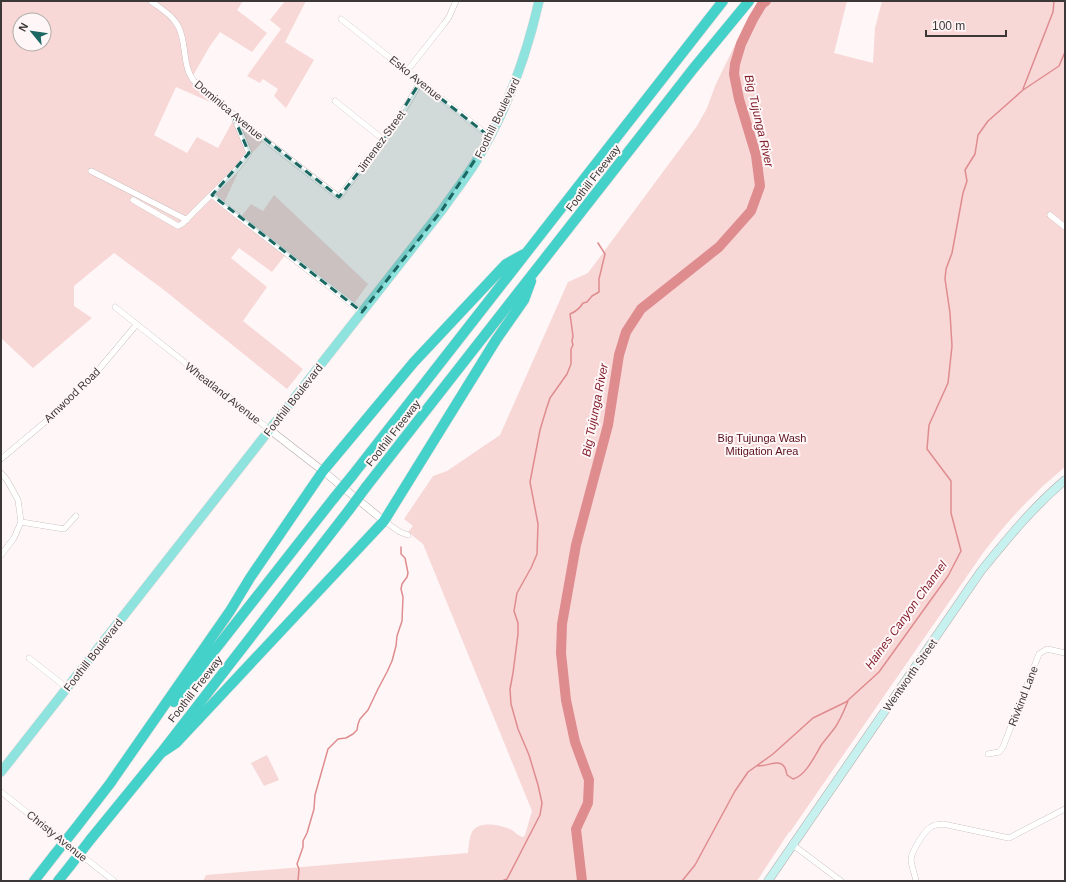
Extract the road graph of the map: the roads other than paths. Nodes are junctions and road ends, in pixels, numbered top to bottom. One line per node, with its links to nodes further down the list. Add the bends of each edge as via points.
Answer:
1 (151, 1): 10 (street, Dominica Avenue, via 179,27 185,58 193,80)
2 (456, 1): 7 (street, via 446,21)
3 (539, 1): 11 (main road, Foothill Boulevard, via 520,68)
4 (723, 1): 20 (highway, Foothill Freeway)
5 (749, 1): 21 (highway, Foothill Freeway)
6 (341, 19): 7 (street, Esko Avenue)
7 (407, 71): 8 (street, Esko Avenue)
8 (420, 82): 11 (street, Esko Avenue); 12 (street, Jimenez Street)
9 (335, 101): 12 (street)
10 (232, 113): 14 (street, via 249,153); 15 (street, Dominica Avenue)
11 (490, 137): 23 (main road, Foothill Boulevard, via 442,210)
12 (384, 140): 15 (street, Jimenez Street)
13 (91, 171): 18 (street)
14 (212, 195): 18 (street); 23 (street)
15 (339, 197)
16 (133, 200): 18 (street, via 178,226)
17 (1050, 215): 19 (street)
18 (187, 220)
19 (1065, 227)
20 (524, 254): 27 (highway, via 506,264 414,362); 41 (highway, Foothill Freeway, bridge)
21 (536, 270): 31 (highway, via 524,300 496,340); 38 (highway, Foothill Freeway, bridge)
22 (115, 307): 24 (street, Wheatland Avenue)
23 (362, 312): 25 (main road, Foothill Boulevard)
24 (137, 324): 25 (street, Wheatland Avenue); 26 (street, Arnwood Road, via 63,407)
25 (270, 430): 27 (street, Wheatland Avenue); 37 (main road, Foothill Boulevard)
26 (1, 459)
27 (323, 471): 31 (street, Wheatland Avenue); 41 (highway)
28 (1, 473): 32 (street, via 18,500)
29 (1065, 480): 44 (main road, Wentworth Street, via 1031,511 981,571)
30 (76, 516): 32 (street, via 64,529)
31 (384, 521): 33 (street, Wheatland Avenue); 38 (highway, via 176,743)
32 (21, 522): 34 (street, via 14,538)
33 (408, 535)
34 (1, 555)
35 (1065, 652): 39 (street, Rivkind Lane, via 1046,649 1039,654 1003,747 999,752)
36 (29, 658): 37 (street)
37 (67, 688): 40 (main road, Foothill Boulevard)
38 (161, 753): 46 (highway, Foothill Freeway, bridge)
39 (988, 754)
40 (1, 772)
41 (109, 785): 45 (highway, Foothill Freeway, bridge)
42 (1, 792): 47 (street, Christy Avenue)
43 (1065, 809): 50 (street, via 1009,838 936,824 924,835 911,859)
44 (793, 845): 48 (main road, Wentworth Street); 49 (street)
45 (34, 881)
46 (58, 881)
47 (114, 881)
48 (768, 881)
49 (841, 881)
50 (916, 881)

